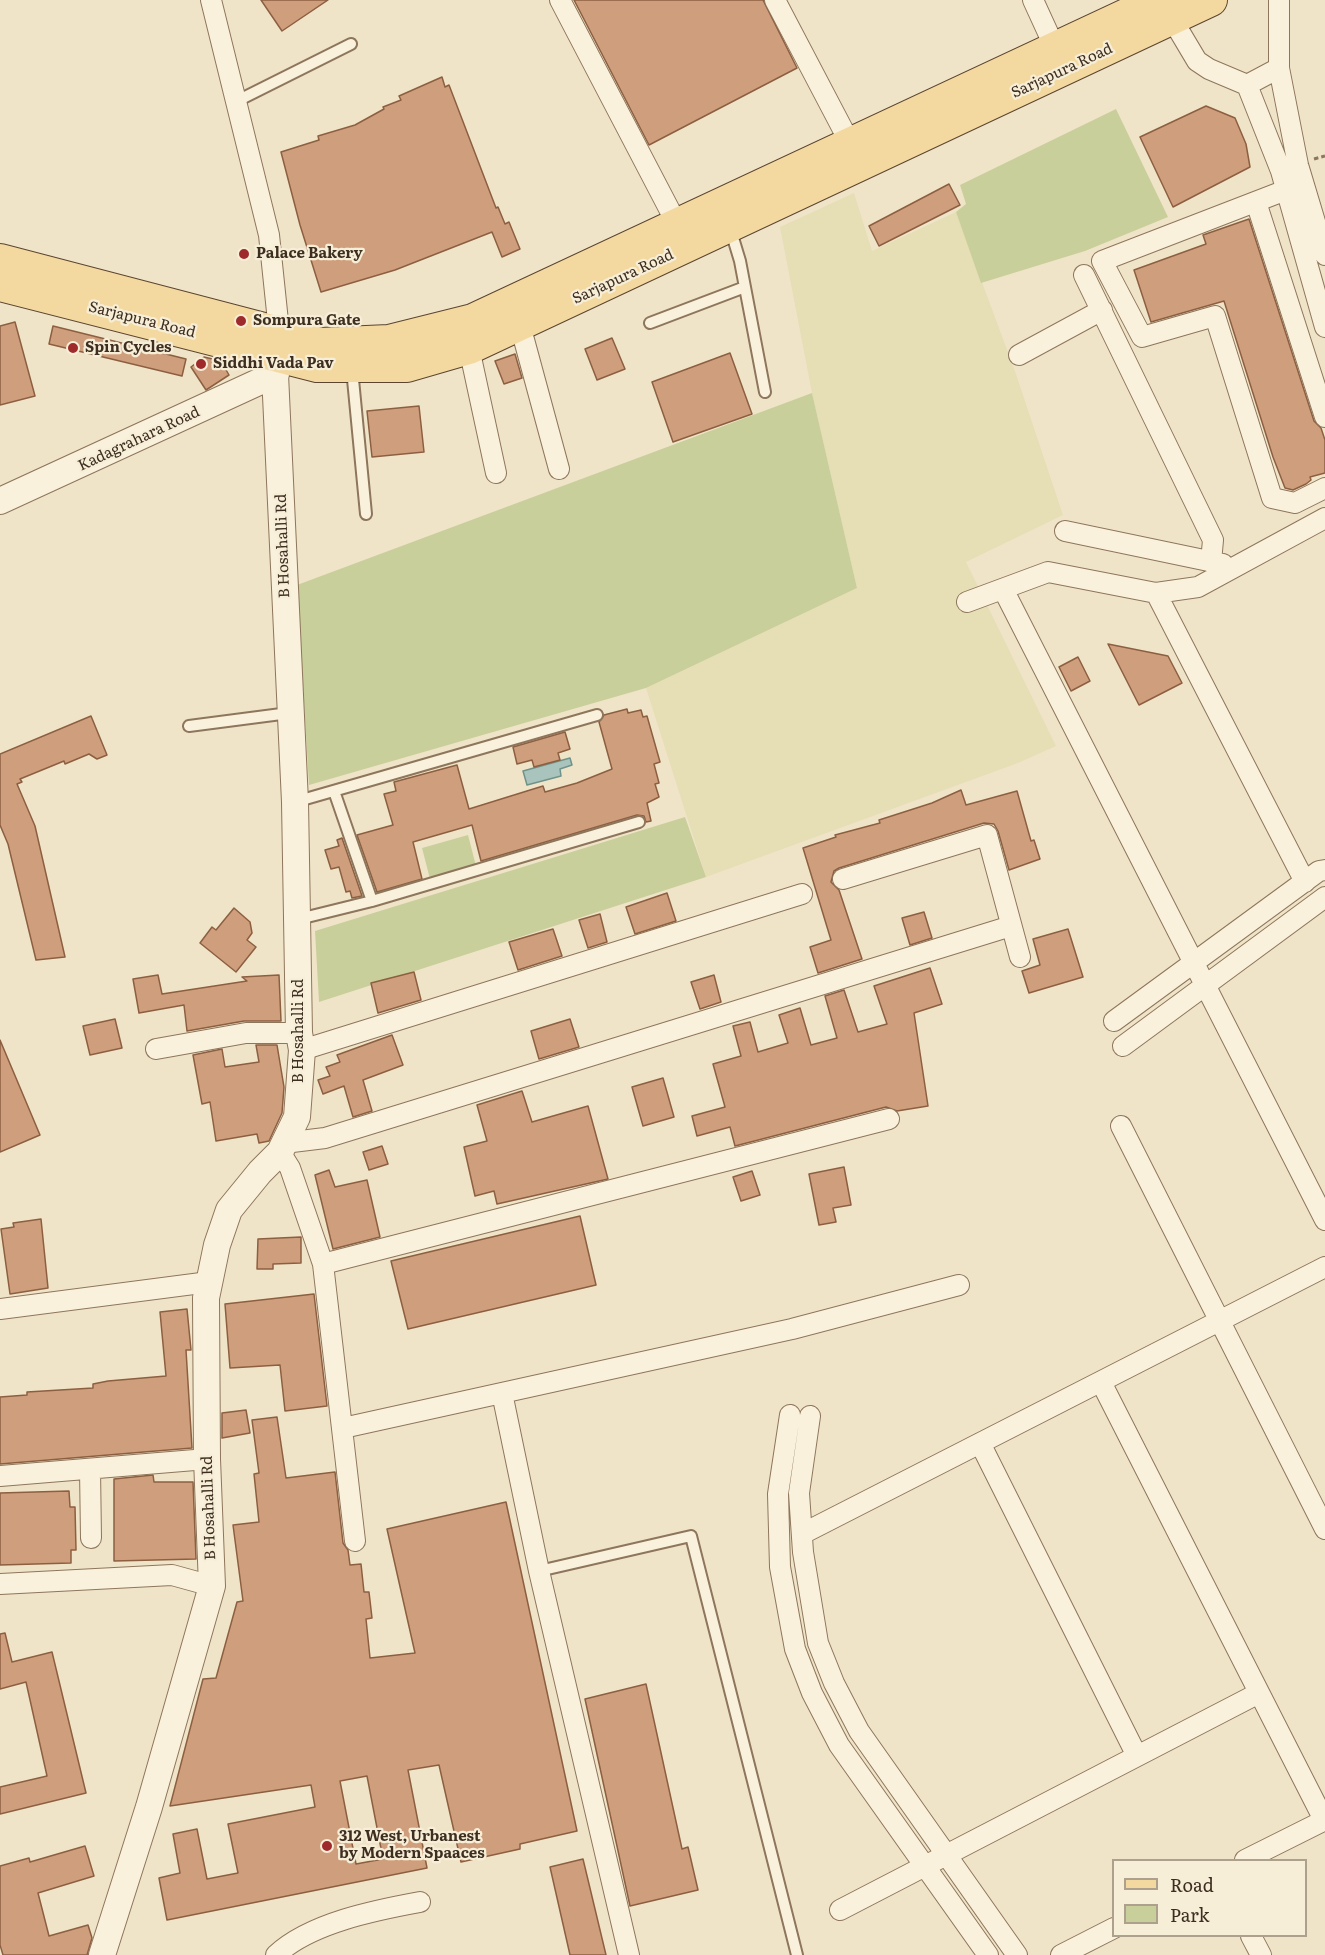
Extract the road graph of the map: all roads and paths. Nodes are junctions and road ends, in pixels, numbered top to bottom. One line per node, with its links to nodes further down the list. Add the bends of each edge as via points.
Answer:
1 (211, 0): 12 (street)
2 (560, 0): 16 (street)
3 (776, 0): 13 (street)
4 (1033, 0): 9 (street)
5 (1211, 0): 7 (main road, Sarjapura Road)
6 (1279, 0): 10 (street)
7 (1165, 10): 9 (main road, Sarjapura Road); 11 (street, via 1197,61); 17 (main road, Sarjapura Road)
8 (351, 45): 12 (lane)
9 (1055, 48): 13 (main road, Sarjapura Road)
10 (1279, 68): 11 (street); 14 (street)
11 (1247, 85): 14 (street)
12 (237, 101): 28 (street, via 269,235)
13 (850, 142): 16 (main road, Sarjapura Road)
14 (1290, 181): 15 (street); 18 (street); 26 (street)
15 (1256, 202): 32 (street); 35 (street, via 1102,261 1142,337 1215,316 1272,498 1295,503)
16 (678, 226): 28 (main road, Sarjapura Road, via 462,322 389,341 321,344)
17 (730, 228): 22 (lane); 25 (main road, Sarjapura Road)
18 (1325, 255)
19 (0, 260): 28 (main road, Sarjapura Road)
20 (1084, 275): 23 (street)
21 (0, 285): 28 (main road, Sarjapura Road)
22 (745, 287): 24 (lane); 31 (lane)
23 (1101, 310): 29 (street); 40 (street, via 1213,540)
24 (650, 323)
25 (520, 325): 27 (main road, Sarjapura Road); 33 (street)
26 (1325, 327)
27 (469, 348): 30 (main road, Sarjapura Road, via 407,366); 34 (street)
28 (276, 353): 30 (main road, Sarjapura Road, via 317,366); 36 (street, Kadagrahara Road); 45 (street, B Hosahalli Rd)
29 (1020, 355)
30 (352, 366): 37 (lane)
31 (765, 392)
32 (1325, 417)
33 (559, 469)
34 (496, 473)
35 (1325, 488)
36 (0, 501)
37 (366, 514)
38 (1325, 518): 41 (street)
39 (1065, 531): 40 (street)
40 (1211, 562): 41 (street)
41 (1233, 566): 43 (street, via 1198,587)
42 (1003, 589): 43 (street, via 1048,572); 44 (street); 60 (street)
43 (1156, 593): 53 (street)
44 (966, 602)
45 (289, 713): 47 (lane); 49 (street, B Hosahalli Rd)
46 (597, 715): 48 (lane)
47 (189, 726)
48 (334, 791): 49 (lane); 56 (lane)
49 (295, 802): 57 (street, B Hosahalli Rd)
50 (639, 822): 56 (lane)
51 (1325, 870): 53 (street)
52 (843, 879): 58 (street, via 987,835)
53 (1305, 882): 60 (street)
54 (802, 894): 63 (street)
55 (1325, 897): 61 (street)
56 (372, 901): 57 (lane)
57 (298, 919): 63 (street, B Hosahalli Rd)
58 (1011, 926): 59 (street); 68 (street)
59 (1020, 957)
60 (1193, 964): 61 (street); 62 (street)
61 (1204, 986): 64 (street); 69 (street)
62 (1114, 1021)
63 (300, 1041): 65 (street, via 246,1033); 68 (street, B Hosahalli Rd, via 297,1117)
64 (1123, 1046)
65 (156, 1049)
66 (889, 1119): 70 (street)
67 (1121, 1126): 75 (street)
68 (282, 1148): 70 (street); 72 (street, B Hosahalli Rd, via 229,1210)
69 (1325, 1221)
70 (322, 1264): 80 (street)
71 (1325, 1267): 75 (street)
72 (209, 1282): 74 (street); 82 (street, B Hosahalli Rd)
73 (959, 1286): 77 (street, via 792,1329)
74 (0, 1309)
75 (1220, 1321): 76 (street); 85 (street)
76 (1101, 1382): 81 (street); 92 (street)
77 (502, 1393): 80 (street); 89 (street)
78 (790, 1415): 97 (street, via 778,1494 780,1567 795,1649 839,1745)
79 (810, 1416): 86 (street, via 799,1493)
80 (343, 1428): 88 (street)
81 (980, 1443): 86 (street); 93 (street)
82 (207, 1459): 83 (street); 91 (street, B Hosahalli Rd)
83 (90, 1468): 84 (street); 87 (street)
84 (0, 1476)
85 (1325, 1529)
86 (802, 1534): 95 (street, via 818,1643 834,1683 859,1731)
87 (92, 1538)
88 (355, 1541)
89 (539, 1571): 104 (street); 105 (lane, via 691,1536)
90 (0, 1584): 91 (street, via 172,1575)
91 (212, 1586): 102 (street, B Hosahalli Rd)
92 (1259, 1693): 93 (street); 94 (street)
93 (1137, 1756): 95 (street)
94 (1324, 1820): 96 (street)
95 (947, 1855): 97 (street); 107 (street)
96 (1247, 1859)
97 (926, 1866): 99 (street); 106 (street)
98 (420, 1902): 103 (street, via 309,1932)
99 (840, 1910)
100 (1112, 1929): 108 (street)
101 (1252, 1937): 109 (street)
102 (102, 1955)
103 (276, 1955)
104 (629, 1955)
105 (797, 1955)
106 (988, 1955)
107 (1017, 1955)
108 (1061, 1955)
109 (1261, 1955)

